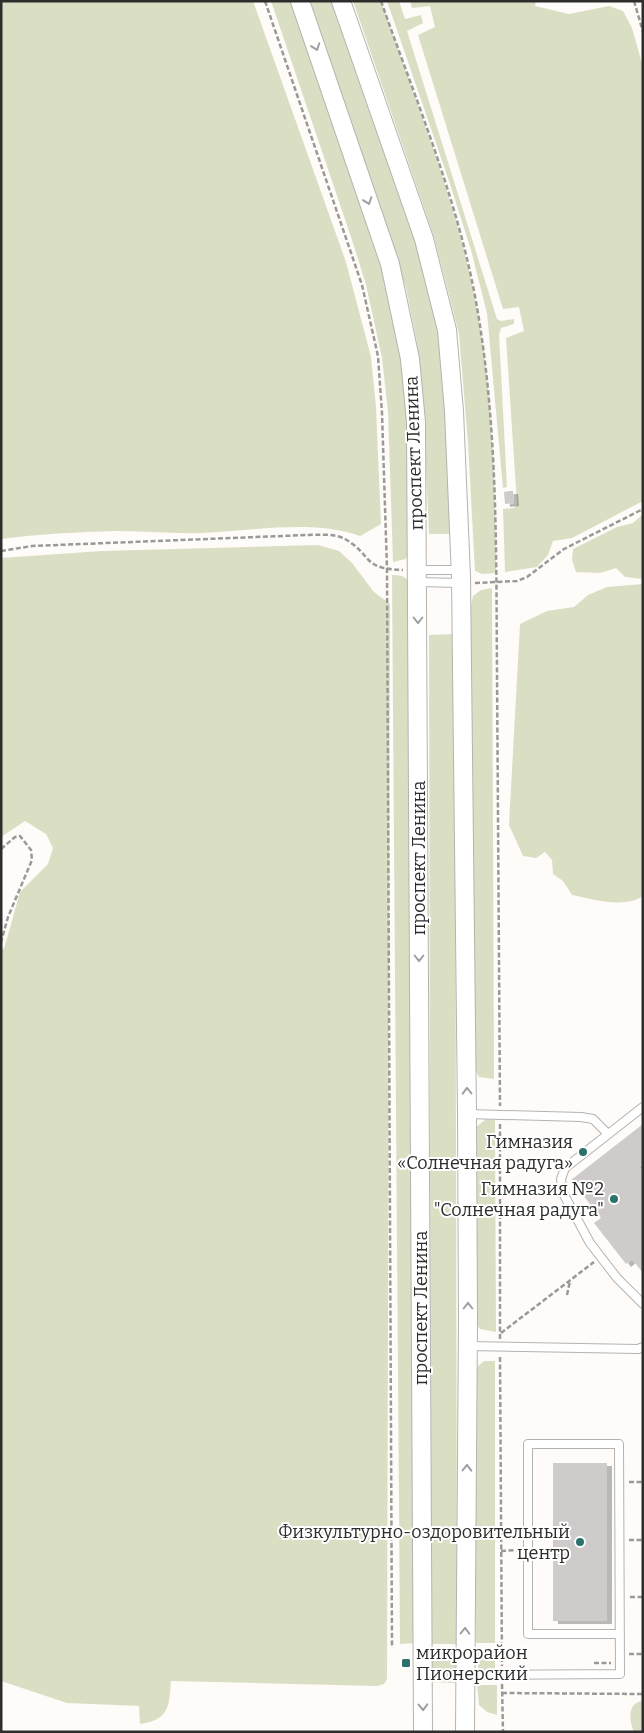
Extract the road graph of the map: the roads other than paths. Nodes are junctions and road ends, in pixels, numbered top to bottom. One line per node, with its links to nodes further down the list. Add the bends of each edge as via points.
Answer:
1 (300, 1): 3 (street, проспект Ленина, one-way to 3, via 390,264 410,359 416,422)
2 (341, 1): 4 (street, via 424,239 447,330)
3 (418, 576): 4 (lane); 4 (lane); 13 (street, проспект Ленина, one-way to 13)
4 (461, 577): 6 (street, one-way to 4)
5 (643, 1107): 7 (lane)
6 (467, 1114): 7 (lane, via 581,1117 593,1119); 9 (street, one-way to 6)
7 (608, 1134): 8 (lane, via 565,1168 561,1179 563,1193 590,1243)
8 (643, 1304)
9 (468, 1346): 10 (lane); 12 (street, one-way to 9)
10 (643, 1347)
11 (620, 1634): 11 (lane, via 528,1634 528,1444 619,1444); 12 (lane, via 620,1674)
12 (465, 1675): 14 (street)
13 (423, 1732)
14 (465, 1732)

